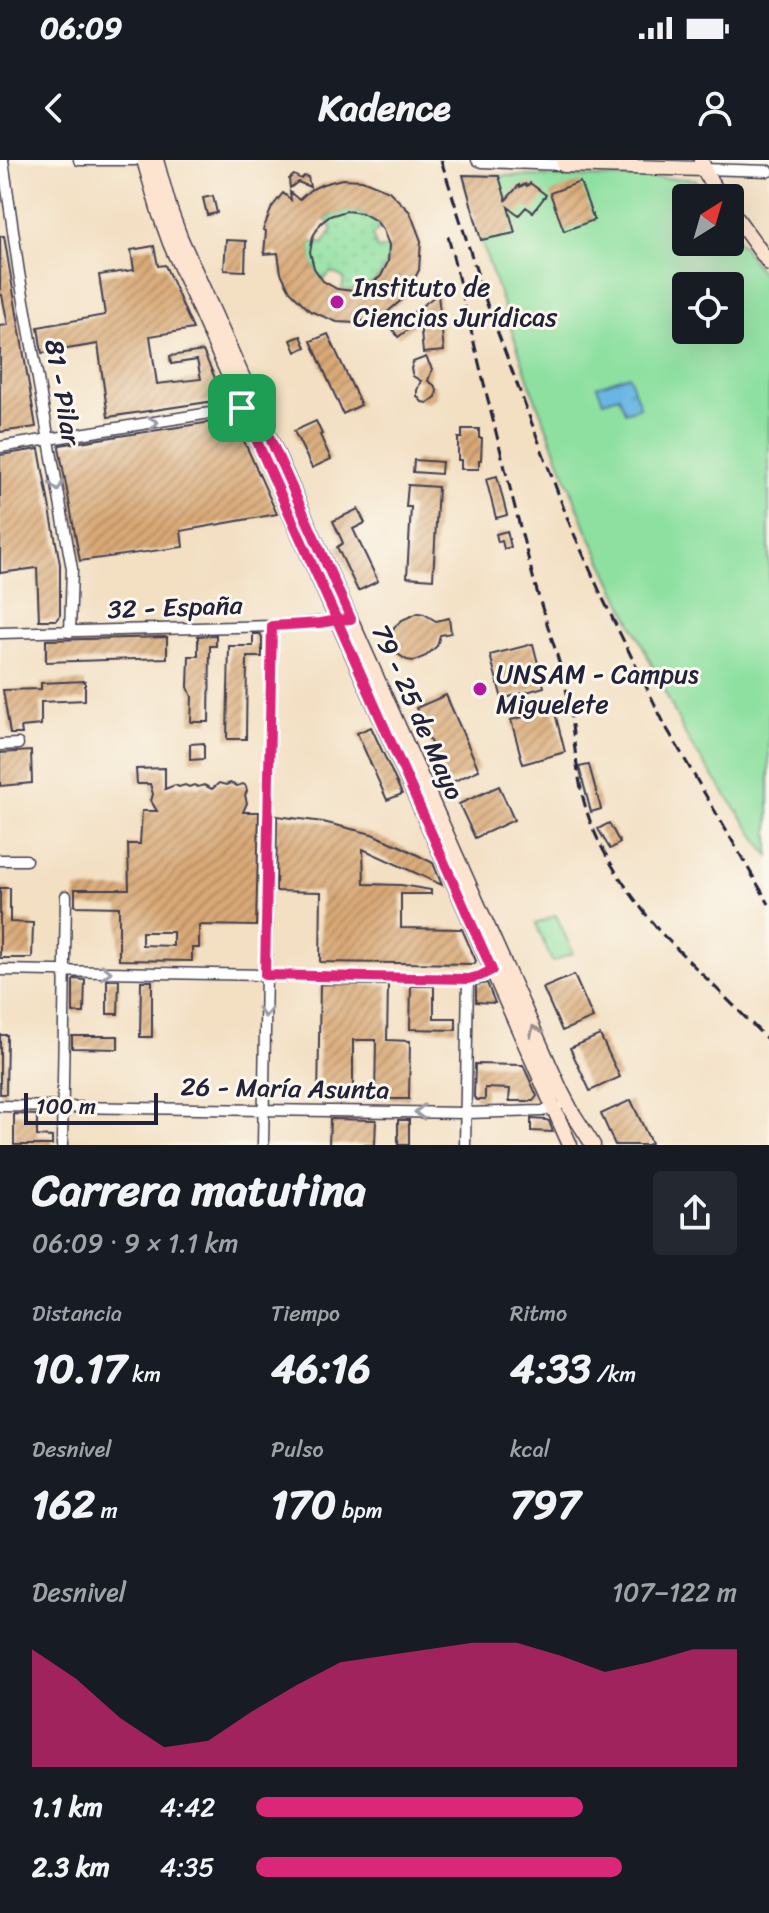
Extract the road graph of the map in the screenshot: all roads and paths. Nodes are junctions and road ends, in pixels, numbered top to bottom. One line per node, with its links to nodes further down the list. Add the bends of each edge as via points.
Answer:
1 (3, 160): 14 (street, 81 - Pilar)
2 (79, 160): 3 (street)
3 (135, 160)
4 (144, 160): 13 (main road, 79 - 25 de Mayo, via 170,243)
5 (156, 160): 13 (main road, 79 - 25 de Mayo, via 180,237)
6 (477, 160): 7 (street)
7 (564, 163): 8 (main road)
8 (702, 164): 9 (street); 10 (main road)
9 (769, 171)
10 (714, 184)
11 (744, 228): 12 (main road)
12 (769, 263)
13 (249, 406): 14 (street, one-way to 13); 16 (main road, 79 - 25 de Mayo)
14 (48, 440): 15 (street); 18 (street, 81 - Pilar, one-way to 18, via 72,569)
15 (0, 447)
16 (344, 620): 17 (street, 32 - España); 26 (main road, 79 - 25 de Mayo); 30 (main road, 79 - 25 de Mayo, one-way to 16)
17 (272, 626): 18 (street, 32 - España); 28 (street)
18 (70, 632): 19 (street, 32 - España)
19 (0, 633)
20 (18, 744): 21 (street)
21 (0, 745)
22 (0, 860): 23 (street)
23 (26, 860)
24 (66, 896): 27 (street)
25 (0, 970): 27 (street)
26 (492, 970): 29 (street); 30 (main road, 79 - 25 de Mayo)
27 (65, 971): 28 (street, one-way to 28); 32 (street)
28 (265, 975): 29 (street); 33 (street, one-way to 33)
29 (468, 979): 34 (street)
30 (560, 1105): 34 (street, 26 - María Asunta, via 542,1111); 38 (main road, 79 - 25 de Mayo); 39 (main road, 79 - 25 de Mayo)
31 (0, 1106): 32 (street, 26 - María Asunta)
32 (62, 1106): 33 (street, 26 - María Asunta); 35 (street)
33 (263, 1111): 34 (street, 26 - María Asunta, one-way to 33); 36 (street)
34 (466, 1113): 37 (street)
35 (62, 1145)
36 (263, 1145)
37 (465, 1145)
38 (570, 1145)
39 (593, 1145)

